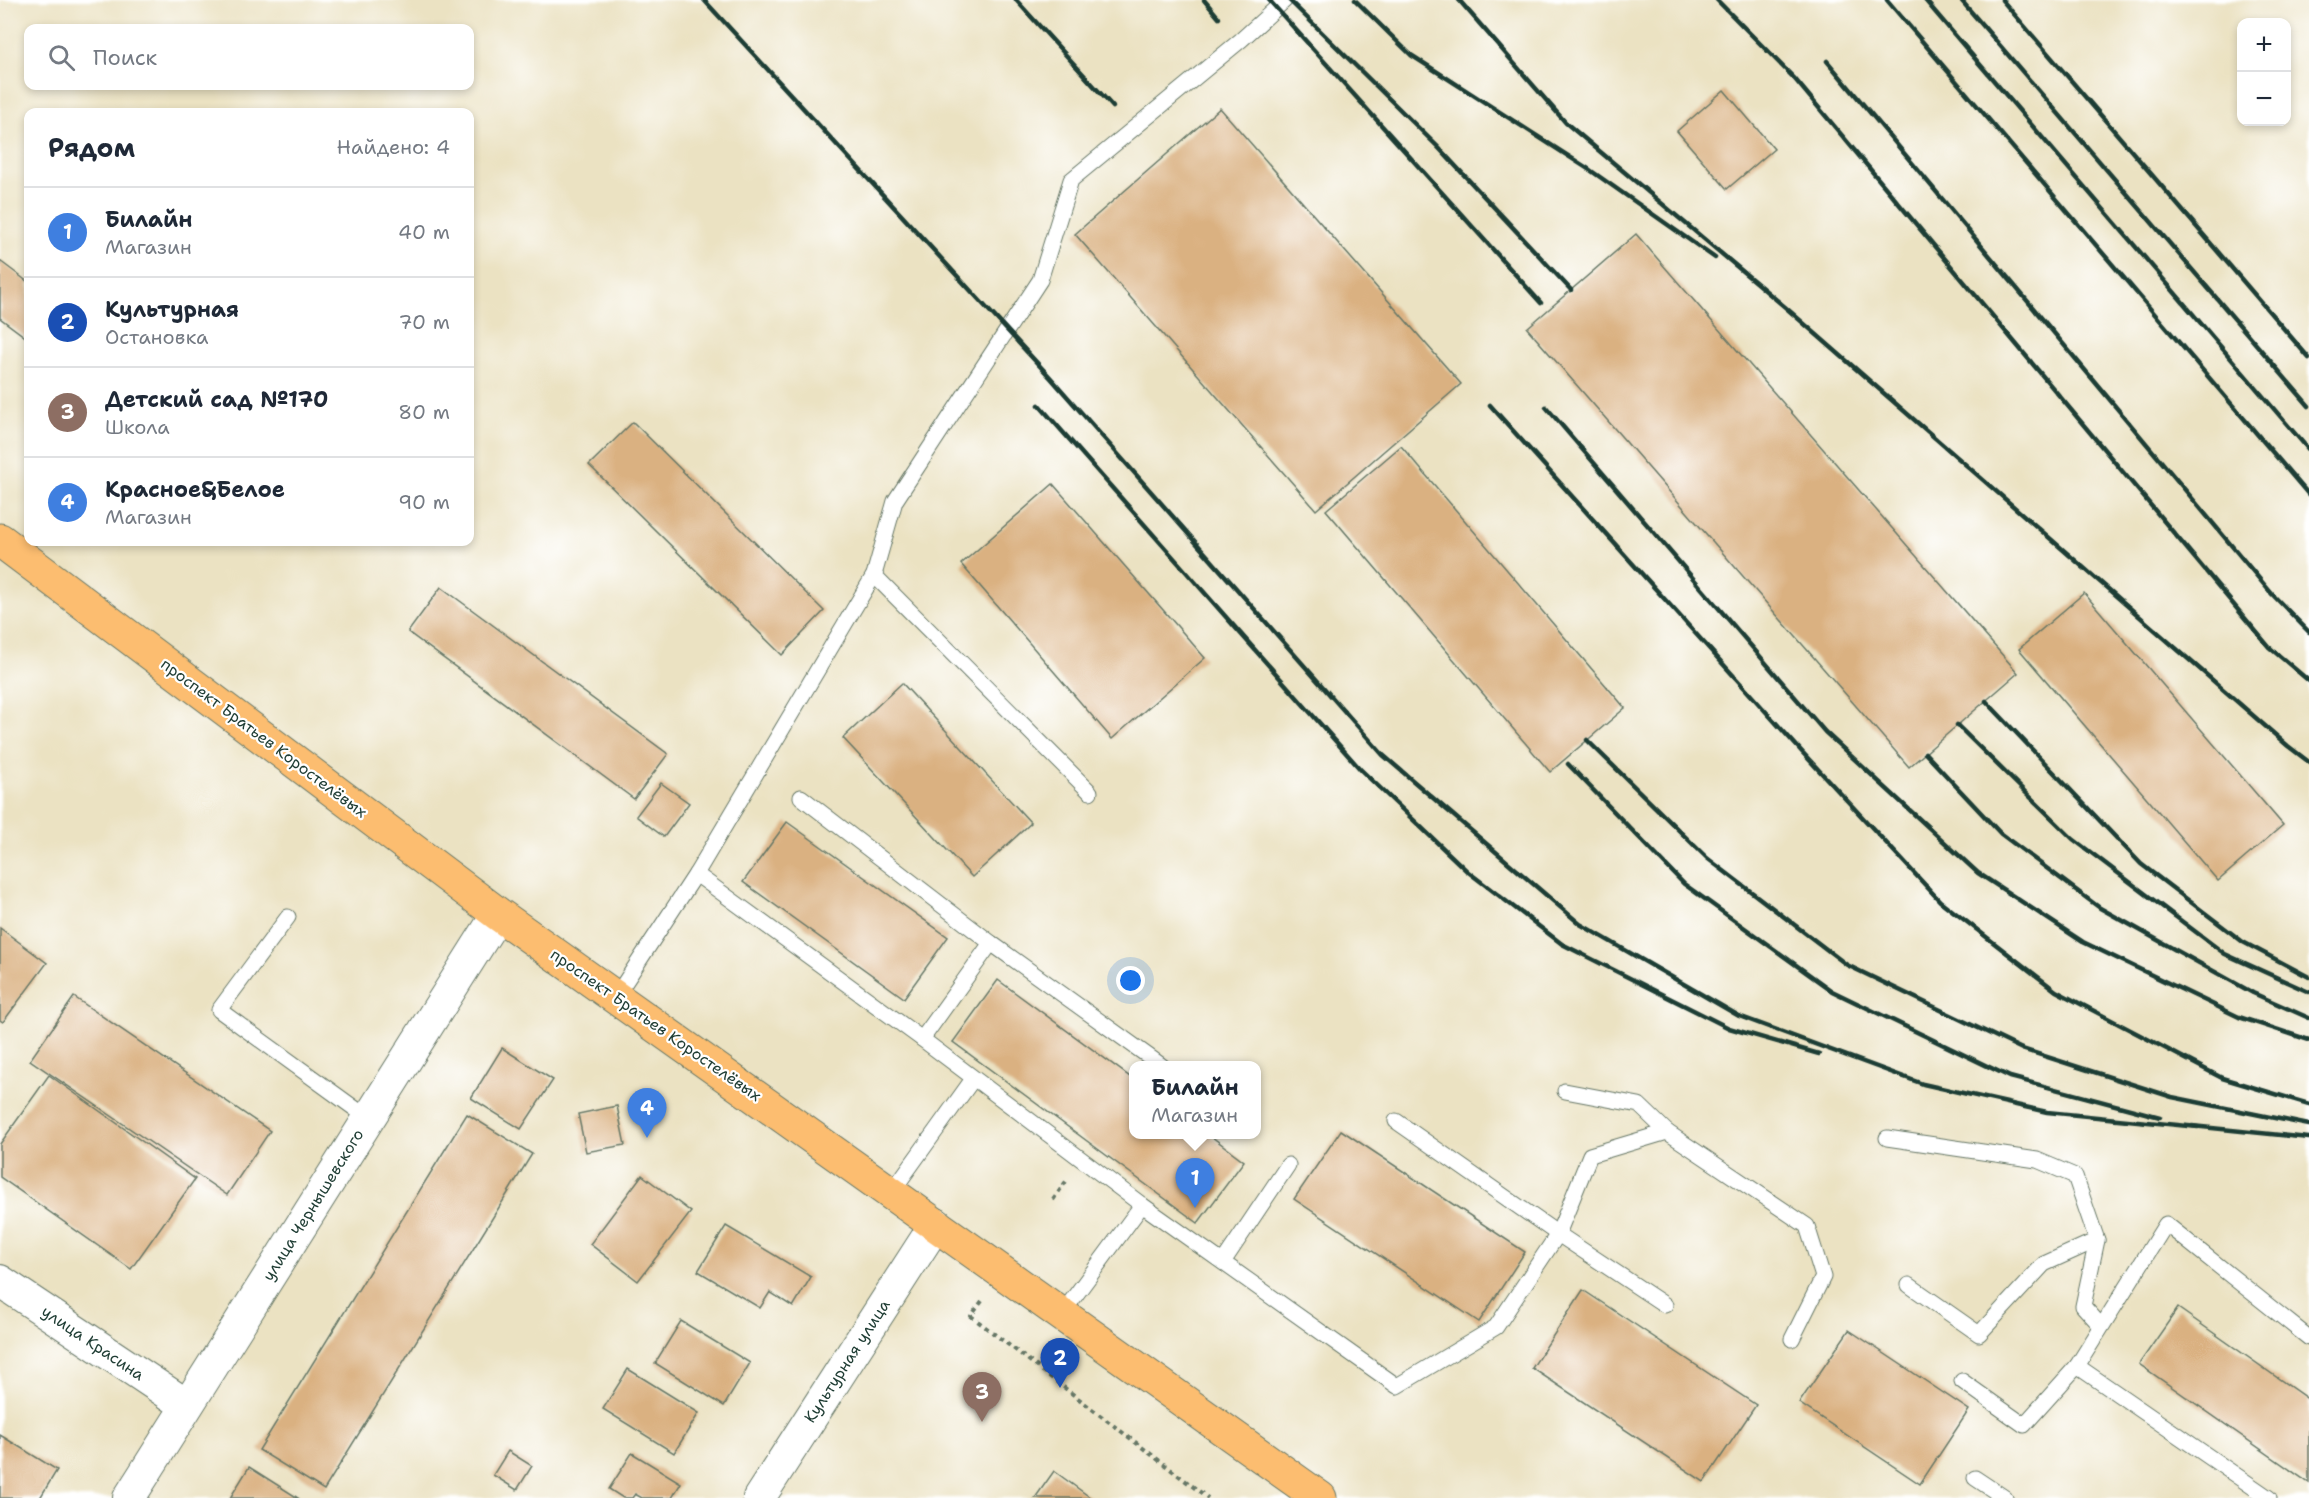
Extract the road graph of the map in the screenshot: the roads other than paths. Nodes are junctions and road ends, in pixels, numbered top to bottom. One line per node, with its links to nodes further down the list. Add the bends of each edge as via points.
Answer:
1 (1285, 0): 3 (lane, via 1071,180 1040,280 895,501)
2 (0, 540): 7 (main road, проспект Братьев Коростелёвых)
3 (873, 574): 4 (lane); 6 (lane)
4 (1090, 792)
5 (801, 797): 9 (lane)
6 (696, 874): 10 (lane); 11 (lane)
7 (498, 914): 10 (main road, проспект Братьев Коростелёвых); 15 (street, улица Чернышевского)
8 (288, 917): 15 (lane, via 219,1010)
9 (991, 943): 11 (lane); 12 (lane)
10 (616, 996): 20 (main road, проспект Братьев Коростелёвых)
11 (922, 1039): 13 (lane)
12 (1156, 1061)
13 (973, 1079): 20 (lane); 21 (lane)
14 (1565, 1091): 17 (lane, via 1639,1106)
15 (368, 1118): 35 (street, улица Чернышевского)
16 (1396, 1121): 23 (lane)
17 (1667, 1132): 23 (lane, via 1590,1155); 32 (lane, via 1807,1226 1823,1276)
18 (1887, 1138): 24 (lane, via 2037,1160 2075,1176)
19 (1288, 1165): 25 (lane)
20 (891, 1192): 22 (main road, проспект Братьев Коростелёвых)
21 (1142, 1205): 25 (lane); 29 (lane)
22 (936, 1224): 29 (main road, проспект Братьев Коростелёвых); 38 (street, Культурная улица)
23 (1558, 1234): 25 (lane, via 1496,1327 1397,1386); 28 (lane)
24 (2097, 1240): 27 (lane, via 2044,1264 1978,1334); 30 (lane, via 2084,1306)
25 (1223, 1262)
26 (0, 1281): 35 (street, улица Красина)
27 (1909, 1286)
28 (1665, 1305)
29 (1061, 1315): 39 (main road, проспект Братьев Коростелёвых)
30 (2101, 1326): 31 (lane, via 2166,1224); 33 (lane)
31 (2309, 1338)
32 (1792, 1339)
33 (2077, 1366): 34 (lane, via 2024,1425); 41 (lane)
34 (1962, 1381)
35 (186, 1405): 37 (street, улица Чернышевского)
36 (1975, 1478): 40 (lane)
37 (129, 1498)
38 (759, 1498)
39 (1320, 1498)
40 (2005, 1498)
41 (2269, 1498)

